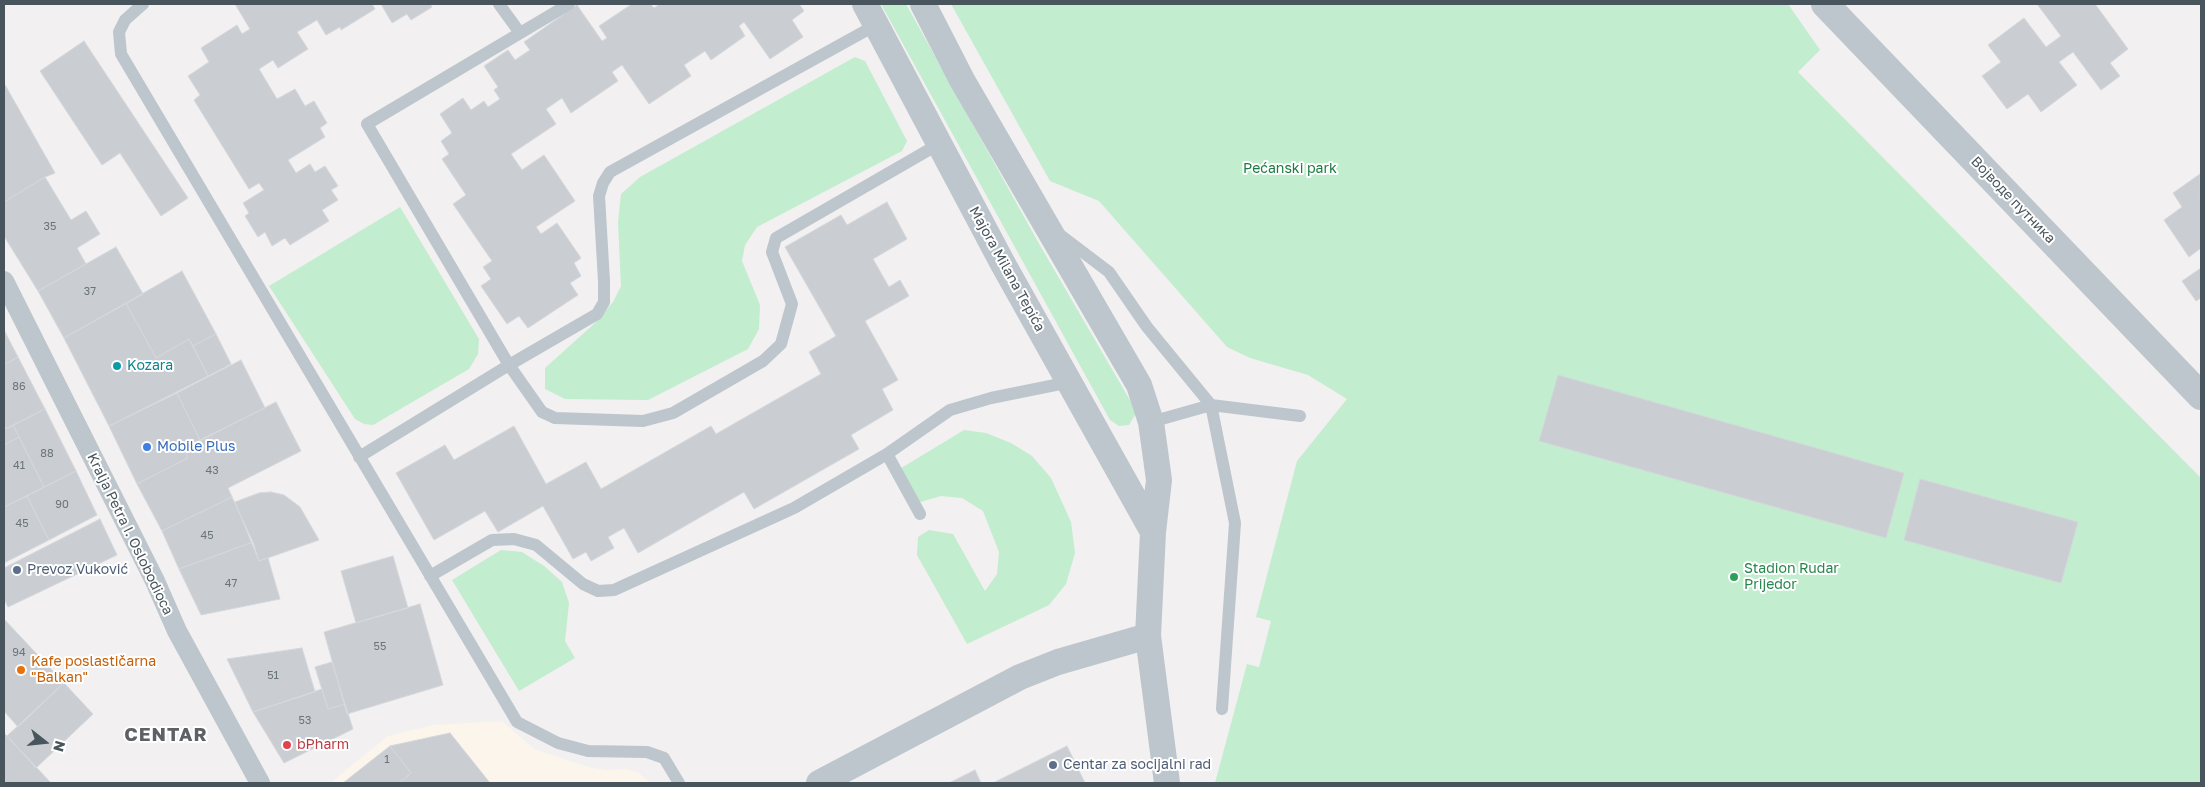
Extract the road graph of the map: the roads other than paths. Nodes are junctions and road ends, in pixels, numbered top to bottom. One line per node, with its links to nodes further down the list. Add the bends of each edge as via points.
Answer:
1 (143, 4): 18 (lane, via 125,20 120,32 120,54)
2 (499, 4): 7 (lane)
3 (569, 4): 7 (lane)
4 (923, 4): 9 (street)
5 (1825, 4): 13 (street, Војводе путника)
6 (870, 14): 8 (street, Majora Milana Tepića); 11 (lane, via 610,172 599,196 604,302 597,314)
7 (520, 33): 11 (lane, via 367,124)
8 (939, 144): 11 (lane, via 776,238 772,252 792,304 781,344 762,361 673,414 642,421 556,418 542,412); 12 (street, Majora Milana Tepića)
9 (1043, 222): 14 (lane, via 1109,272 1148,327); 16 (street, via 1140,385)
10 (4, 282): 24 (street, Kralja Petra I. Oslobodioca, via 177,631)
11 (509, 365): 18 (lane)
12 (1070, 382): 17 (lane, via 950,410); 20 (street, Majora Milana Tepića)
13 (2201, 396)
14 (1211, 405): 15 (lane); 16 (lane); 23 (lane, via 1235,523)
15 (1300, 416)
16 (1151, 422): 20 (street, via 1159,480)
17 (887, 454): 19 (lane); 21 (lane, via 794,508 614,590 598,591 583,584 536,545 514,539 492,540)
18 (359, 456): 21 (lane)
19 (920, 514)
20 (1153, 532): 22 (street)
21 (430, 576): 25 (lane, via 517,722 558,743 588,751 648,752 664,758)
22 (1148, 636): 26 (street, via 1058,662 1020,677); 27 (street)
23 (1222, 709)
24 (260, 783)
25 (679, 783)
26 (819, 783)
27 (1167, 783)

